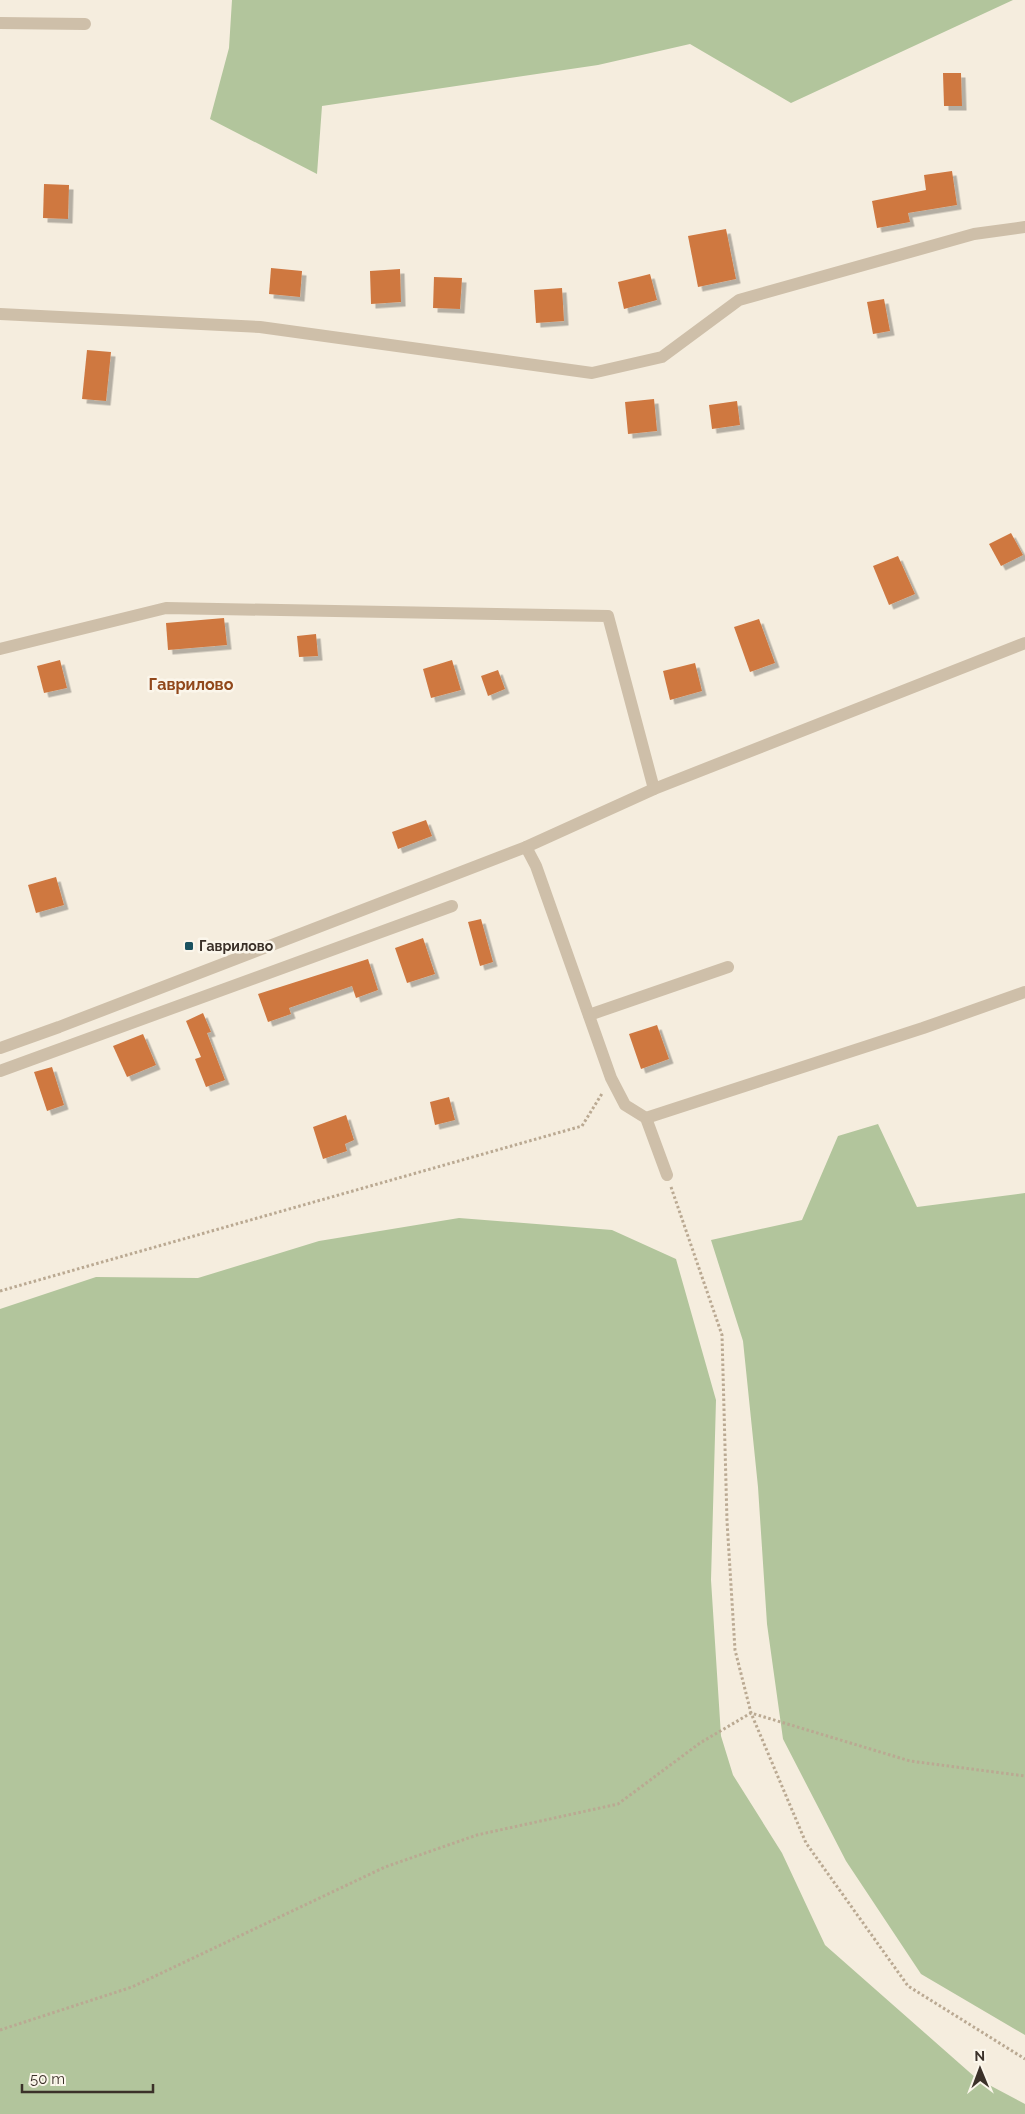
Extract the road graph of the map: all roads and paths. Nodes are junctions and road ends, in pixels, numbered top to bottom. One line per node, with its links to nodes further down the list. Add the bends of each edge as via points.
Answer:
1 (0, 23): 2 (street)
2 (85, 24)
3 (1025, 227): 4 (street, via 974,234 739,300 662,357 592,373 260,327)
4 (0, 314)
5 (1025, 643): 7 (street)
6 (0, 649): 7 (street, via 166,608 608,616)
7 (654, 789): 8 (street)
8 (526, 847): 12 (street, via 536,866); 13 (street)
9 (452, 906): 14 (street)
10 (728, 967): 12 (street)
11 (1025, 992): 16 (street)
12 (588, 1015): 15 (street)
13 (0, 1048)
14 (0, 1072)
15 (611, 1078): 16 (street, via 625,1105); 18 (path, via 582,1126)
16 (646, 1118): 17 (street)
17 (667, 1175): 19 (path, via 722,1335 727,1521 736,1650)
18 (0, 1291)
19 (751, 1713): 20 (path, via 910,1761); 21 (path, via 700,1743 618,1804 477,1836 386,1867 132,1987); 22 (path, via 806,1843 908,1986)
20 (1025, 1776)
21 (0, 2030)
22 (1025, 2058)

